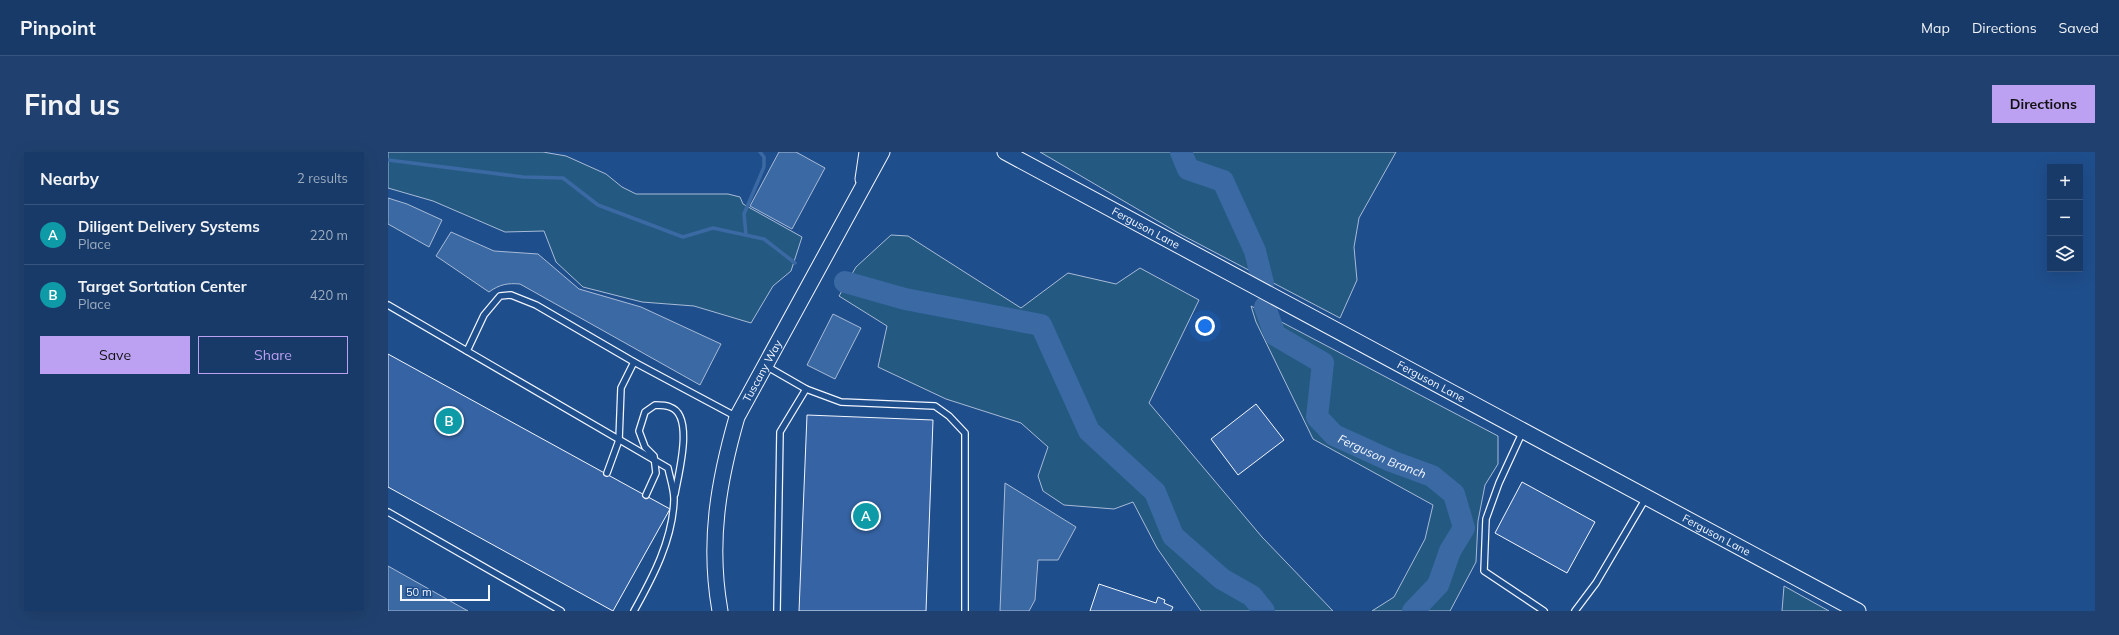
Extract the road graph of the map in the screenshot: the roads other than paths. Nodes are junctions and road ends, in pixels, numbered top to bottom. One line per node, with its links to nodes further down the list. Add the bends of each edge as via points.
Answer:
1 (867, 152): 4 (street)
2 (882, 152): 4 (street, Tuscany Way)
3 (1005, 152): 11 (street, Ferguson Lane)
4 (862, 188): 8 (street, Tuscany Way)
5 (388, 305): 6 (lane)
6 (467, 351): 7 (lane, via 484,315 500,296 510,295 536,304); 12 (lane)
7 (634, 362): 10 (lane); 12 (lane, via 621,388)
8 (765, 366): 9 (lane); 10 (street, Tuscany Way)
9 (806, 390): 22 (lane, via 780,432); 23 (lane, via 841,402 935,406 950,416 965,433)
10 (737, 418): 21 (street, Tuscany Way, via 724,461 716,507 714,547)
11 (1523, 431): 16 (street, Ferguson Lane); 24 (lane, via 1486,519 1484,571)
12 (619, 440): 13 (lane); 14 (lane)
13 (655, 461): 15 (lane, via 656,473); 17 (lane, via 668,468); 17 (lane, via 654,456 645,447 639,431 645,412 655,405 671,407 679,413 684,444)
14 (607, 473)
15 (646, 496)
16 (1646, 497): 25 (lane, via 1596,583); 26 (street, Ferguson Lane)
17 (674, 498): 20 (lane, via 666,543)
18 (388, 512): 19 (lane)
19 (561, 611)
20 (634, 611)
21 (720, 611)
22 (777, 611)
23 (965, 611)
24 (1544, 611)
25 (1575, 611)
26 (1858, 611)

